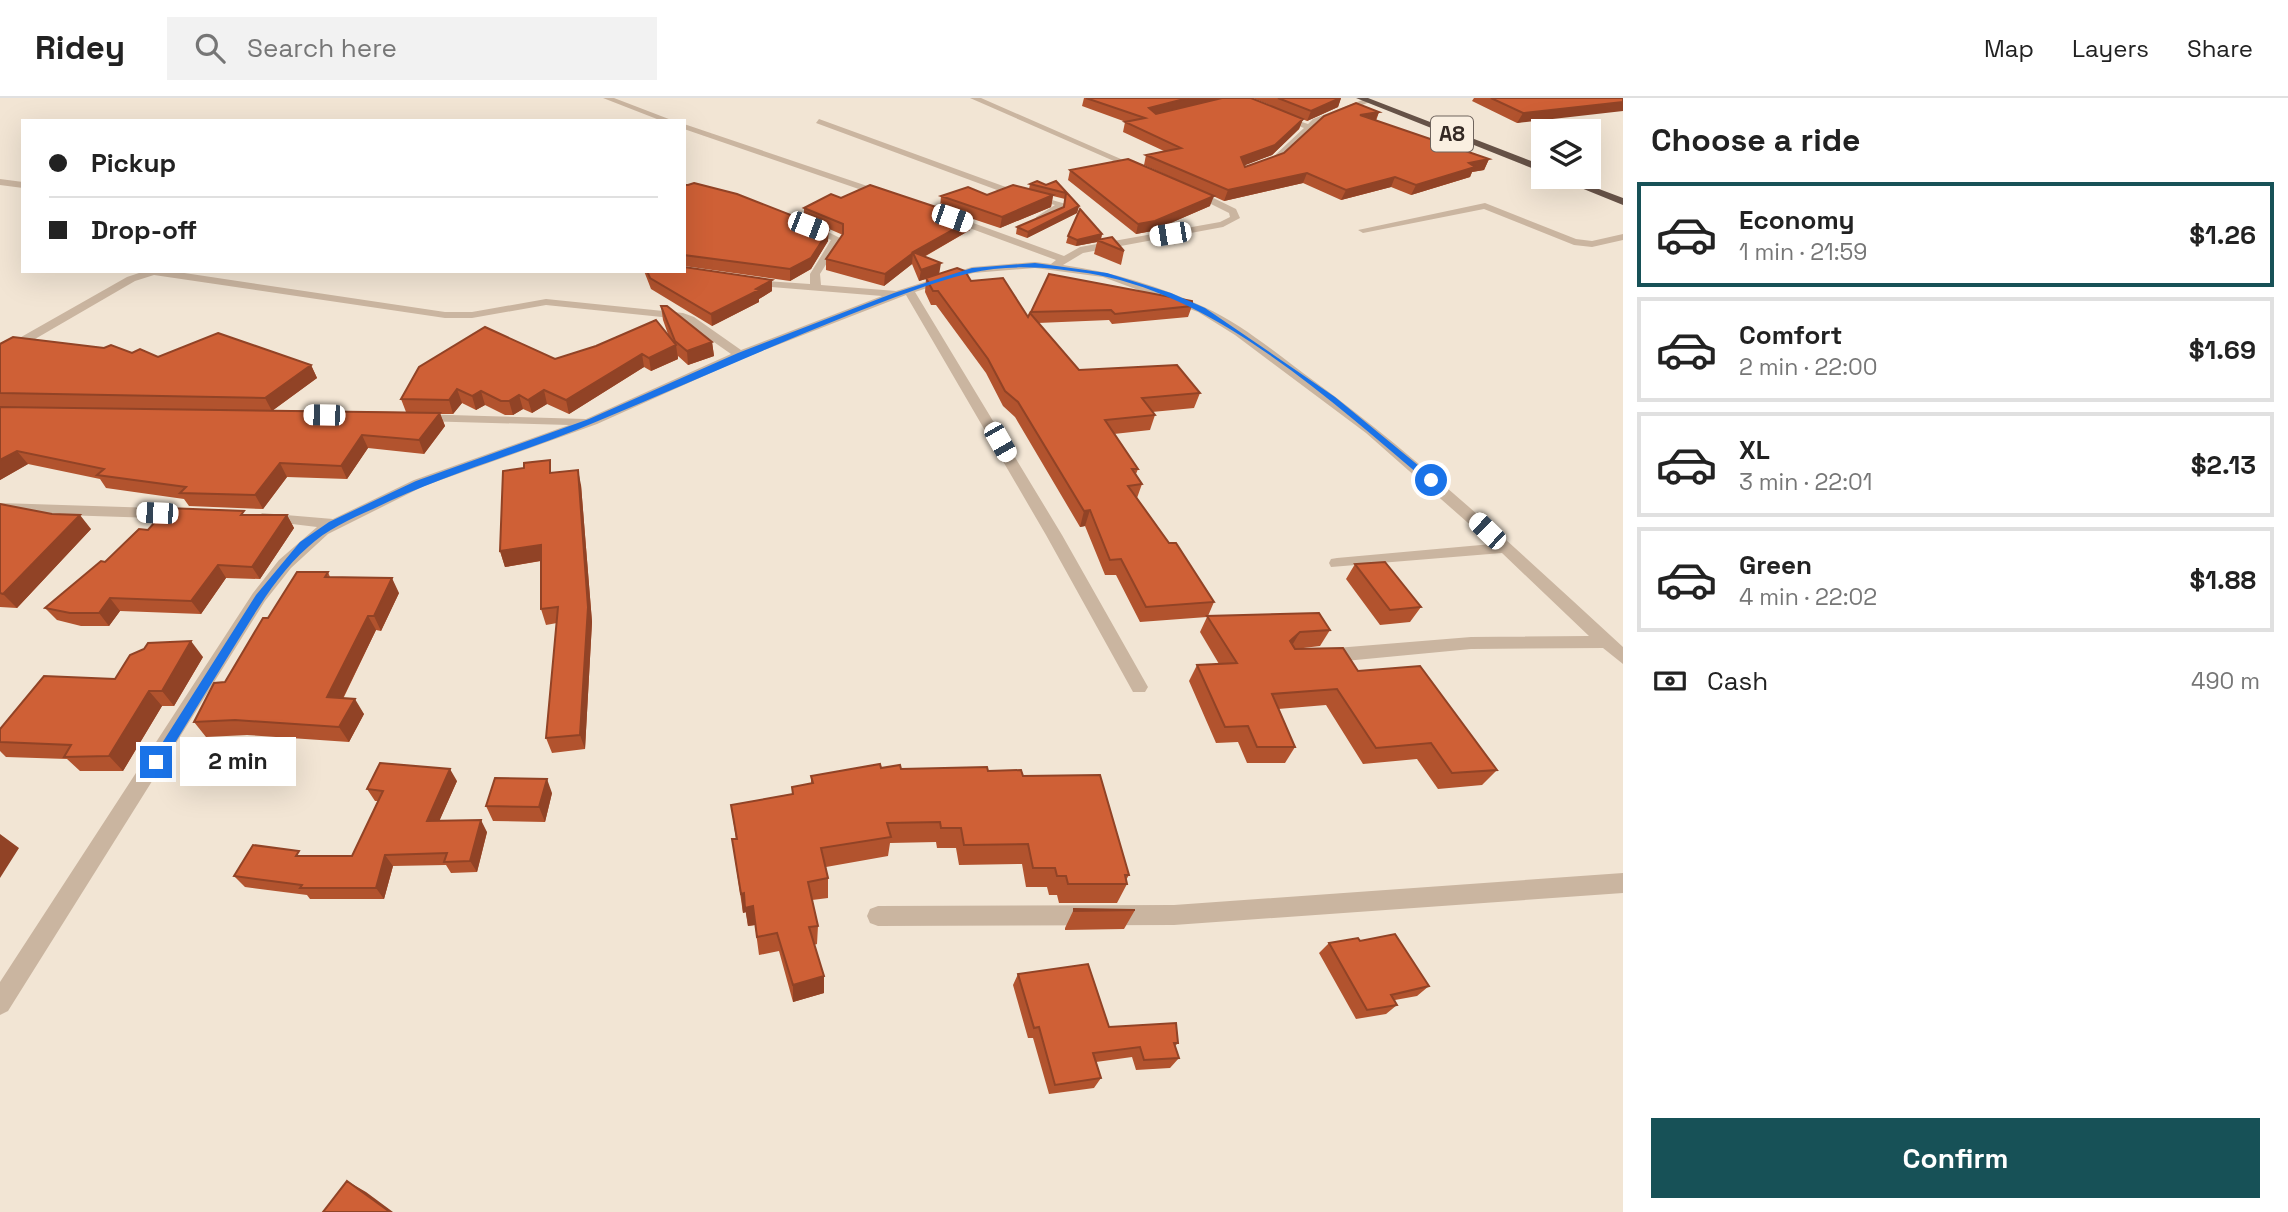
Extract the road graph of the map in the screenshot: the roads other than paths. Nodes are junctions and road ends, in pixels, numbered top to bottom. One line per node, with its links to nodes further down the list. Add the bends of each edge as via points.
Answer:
1 (607, 98): 6 (street)
2 (974, 98): 13 (street)
3 (1385, 98): 10 (highway, A8)
4 (1364, 99): 9 (street); 11 (highway, A8)
5 (1270, 112): 9 (street)
6 (665, 119)
7 (819, 121): 24 (street, via 1000,188 1061,205)
8 (686, 127): 20 (street)
9 (1308, 127): 12 (street, via 1276,159)
10 (1531, 155)
11 (1531, 165)
12 (1251, 169)
13 (1147, 172)
14 (0, 182): 16 (street)
15 (1601, 182): 19 (highway)
16 (21, 186)
17 (1185, 188): 27 (street, via 1233,211 1235,218 1080,250)
18 (1590, 189): 21 (highway)
19 (1623, 191)
20 (891, 197)
21 (1623, 202)
22 (940, 214): 27 (street, via 1005,232)
23 (796, 221): 31 (street, via 837,239 815,274)
24 (1030, 222)
25 (1363, 230): 26 (street, via 1485,206 1574,242 1592,244)
26 (1623, 237)
27 (1058, 263): 32 (street, via 972,270); 41 (street, via 1169,294 1239,332 1371,429)
28 (151, 273): 33 (street, via 131,279)
29 (161, 273): 34 (street, via 444,315 472,315 546,302 682,316)
30 (743, 281): 31 (street)
31 (816, 289): 32 (street)
32 (903, 292): 34 (street); 46 (street, via 1027,488)
33 (0, 354)
34 (740, 355): 36 (street)
35 (411, 417): 36 (street)
36 (592, 421): 40 (street, via 419,483)
37 (0, 508): 38 (street)
38 (205, 515)
39 (244, 516): 40 (street)
40 (333, 524): 49 (street, via 303,545 259,597)
41 (1505, 548): 42 (street); 43 (street)
42 (1337, 563)
43 (1607, 642): 44 (street, via 1471,643); 45 (street)
44 (1306, 657)
45 (1623, 657)
46 (1139, 687)
47 (1623, 883): 48 (street, via 1174,915)
48 (878, 916)
49 (0, 1003)

